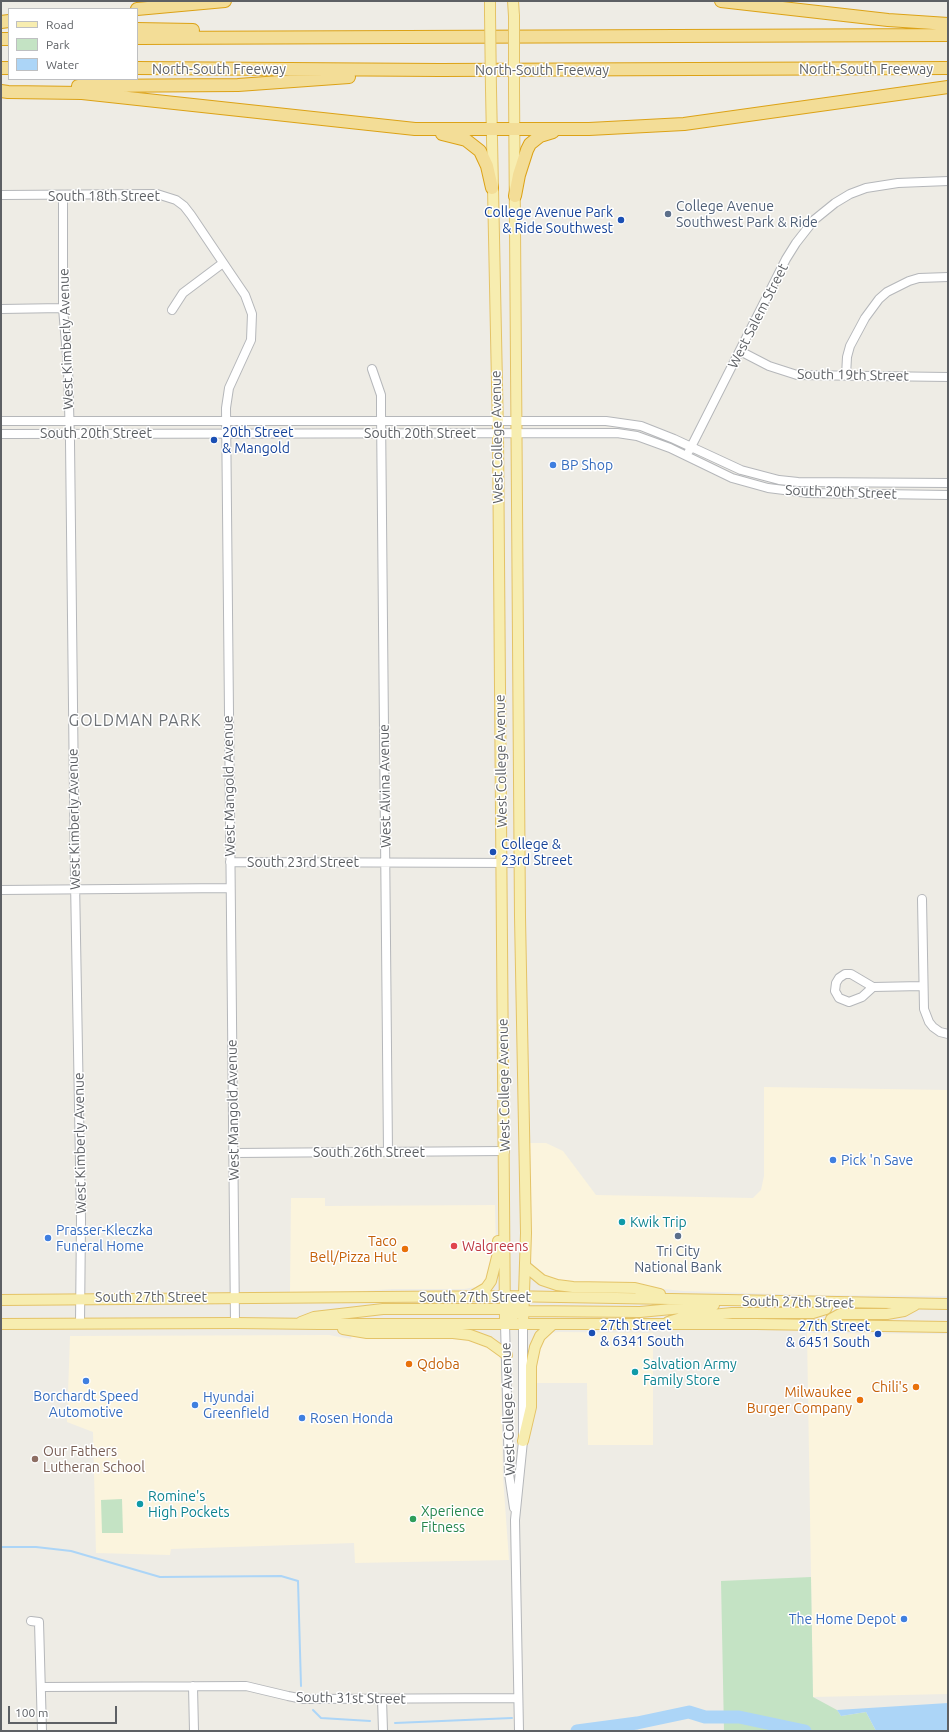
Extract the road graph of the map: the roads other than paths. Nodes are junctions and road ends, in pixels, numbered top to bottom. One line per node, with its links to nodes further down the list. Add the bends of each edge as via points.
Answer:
1 (225, 1): 5 (highway)
2 (490, 1): 17 (main road, West College Avenue, bridge)
3 (513, 1): 18 (main road, West College Avenue, bridge)
4 (721, 1): 6 (highway, via 888,20)
5 (138, 9)
6 (948, 24)
7 (138, 29): 9 (highway)
8 (948, 35): 9 (highway)
9 (374, 37): 10 (highway)
10 (138, 38)
11 (138, 68): 13 (highway, North-South Freeway)
12 (948, 68): 13 (highway, North-South Freeway)
13 (440, 70): 15 (highway, via 238,85)
14 (948, 87): 19 (highway, via 684,124)
15 (1, 90): 16 (highway, via 82,93)
16 (415, 129): 17 (highway); 21 (highway, via 459,138 475,147 480,151 487,166)
17 (492, 129): 18 (highway); 21 (main road, West College Avenue)
18 (515, 129): 19 (highway); 24 (main road, West College Avenue)
19 (578, 129): 24 (highway, via 546,133 530,144 524,157)
20 (948, 181): 30 (street, West Salem Street, via 866,188 850,194 823,212 805,230 786,259)
21 (492, 188): 35 (main road, West College Avenue)
22 (1, 196): 23 (street, South 18th Street)
23 (63, 196): 25 (street, South 18th Street, via 166,196 184,206); 27 (street, West Kimberly Avenue)
24 (515, 196): 39 (main road, West College Avenue)
25 (224, 263): 29 (street, via 183,293); 38 (street, West Mangold Avenue, via 245,295 253,323 249,348 229,388)
26 (948, 277): 32 (street, via 908,281 879,299 850,346)
27 (63, 308): 28 (street); 37 (street, West Kimberly Avenue)
28 (1, 309)
29 (172, 310)
30 (740, 351): 32 (street, South 19th Street, via 788,373 806,376); 46 (street, West Salem Street)
31 (372, 369): 34 (street, West Alvina Avenue, via 381,395)
32 (846, 376): 33 (street, South 19th Street)
33 (948, 377)
34 (382, 420): 35 (street, South 20th Street); 38 (street, South 20th Street); 41 (street, West Alvina Avenue)
35 (498, 420): 39 (street, South 20th Street); 42 (main road, West College Avenue)
36 (1, 421): 37 (street, South 20th Street)
37 (69, 421): 38 (street, South 20th Street); 45 (street, West Kimberly Avenue)
38 (226, 421): 40 (street, West Mangold Avenue)
39 (515, 421): 43 (main road, West College Avenue); 46 (street, South 20th Street, via 619,422 641,426)
40 (226, 433): 41 (street, South 20th Street); 45 (street, South 20th Street); 50 (street, West Mangold Avenue)
41 (382, 433): 42 (street, South 20th Street); 51 (street, West Alvina Avenue)
42 (498, 433): 43 (street, South 20th Street); 52 (main road, West College Avenue)
43 (515, 433): 47 (street, South 20th Street, via 617,433 637,436); 53 (main road, West College Avenue)
44 (1, 434): 45 (street, South 20th Street)
45 (70, 434): 55 (street, West Kimberly Avenue)
46 (691, 446): 47 (street, West Salem Street); 48 (street, South 20th Street, via 741,470 780,480)
47 (686, 455): 49 (street, South 20th Street, via 737,480 788,492)
48 (948, 483)
49 (948, 495)
50 (230, 862): 51 (street, South 23rd Street); 54 (street, West Mangold Avenue)
51 (386, 862): 52 (street, South 23rd Street); 62 (street, West Alvina Avenue)
52 (502, 863): 53 (street, South 23rd Street); 61 (main road, West College Avenue)
53 (519, 863): 65 (main road, West College Avenue)
54 (230, 888): 55 (street); 63 (street, West Mangold Avenue)
55 (75, 889): 56 (street); 70 (street, West Kimberly Avenue)
56 (1, 890)
57 (922, 899): 58 (street)
58 (922, 986): 59 (street); 60 (street, via 926,1016 934,1027)
59 (873, 987): 59 (street, via 855,975 845,974 837,981 835,991 836,996 842,1000 852,1002)
60 (944, 1033)
61 (505, 1151): 62 (street, South 26th Street); 64 (main road, West College Avenue)
62 (388, 1152): 63 (street, South 26th Street)
63 (234, 1153): 68 (street, West Mangold Avenue)
64 (505, 1163): 66 (main road, via 498,1199 498,1253 494,1272 486,1288); 67 (main road, West College Avenue)
65 (525, 1266): 69 (main road, West College Avenue); 71 (main road, via 542,1280 558,1285 573,1288 635,1288)
66 (472, 1296): 67 (main road, South 27th Street); 68 (main road, South 27th Street)
67 (505, 1296): 69 (main road, South 27th Street); 77 (main road, West College Avenue)
68 (235, 1297): 70 (main road, South 27th Street); 80 (street, West Mangold Avenue)
69 (524, 1297): 71 (main road, South 27th Street); 77 (main road); 78 (main road, West College Avenue)
70 (80, 1298): 72 (main road, South 27th Street); 79 (street, West Kimberly Avenue)
71 (682, 1298): 73 (main road, South 27th Street)
72 (1, 1300)
73 (744, 1301): 74 (main road, South 27th Street); 78 (main road, via 640,1312)
74 (830, 1302): 75 (main road, South 27th Street); 87 (main road, via 826,1309 814,1313 732,1313 681,1318)
75 (917, 1304): 76 (main road, South 27th Street); 88 (main road, via 904,1311 887,1314 840,1314 831,1319)
76 (948, 1304)
77 (505, 1309): 82 (main road, via 383,1310 314,1317); 84 (main road, West College Avenue)
78 (524, 1311): 84 (main road, via 513,1314); 85 (main road, West College Avenue)
79 (80, 1323): 80 (main road, South 27th Street); 81 (main road, South 27th Street)
80 (235, 1323): 82 (main road, South 27th Street)
81 (1, 1324)
82 (296, 1324): 83 (main road, South 27th Street)
83 (319, 1324): 84 (main road, South 27th Street); 90 (main road, via 367,1333 470,1335 489,1342)
84 (506, 1324): 85 (main road, South 27th Street); 90 (street, West College Avenue)
85 (523, 1324): 86 (main road, South 27th Street); 91 (street, West College Avenue)
86 (553, 1324): 87 (main road, South 27th Street); 91 (main road, via 540,1336 535,1346 531,1366 531,1407)
87 (660, 1325): 88 (main road, South 27th Street)
88 (830, 1325): 89 (main road, South 27th Street)
89 (948, 1327)
90 (506, 1355): 92 (street, West College Avenue, via 509,1474)
91 (524, 1441): 92 (street, West College Avenue)
92 (515, 1520): 96 (street, West College Avenue)
93 (31, 1621): 95 (street, via 39,1622)
94 (193, 1686): 95 (street, South 31st Street); 97 (street, South 31st Street, via 246,1686 303,1699); 99 (street)
95 (41, 1687): 98 (street)
96 (518, 1698): 97 (street, South 31st Street); 101 (street, West College Avenue)
97 (382, 1699): 100 (street)
98 (42, 1731)
99 (194, 1731)
100 (383, 1731)
101 (518, 1731)

